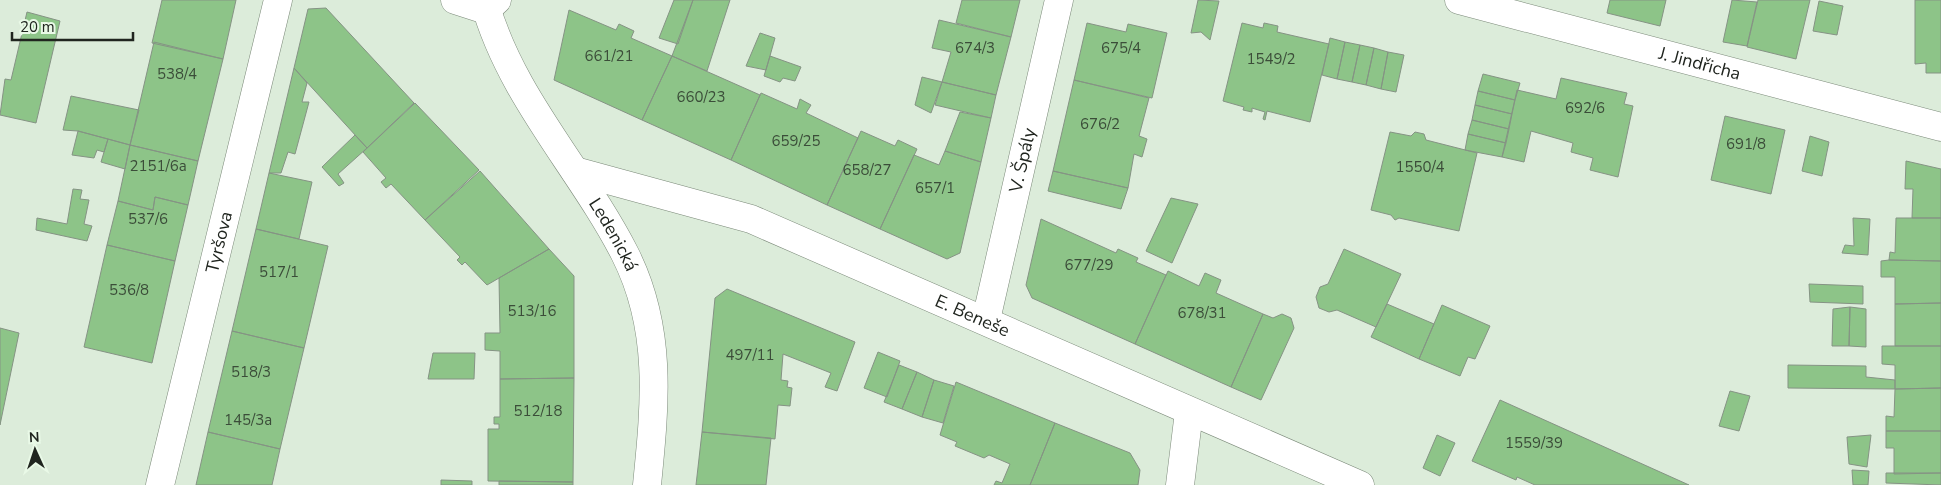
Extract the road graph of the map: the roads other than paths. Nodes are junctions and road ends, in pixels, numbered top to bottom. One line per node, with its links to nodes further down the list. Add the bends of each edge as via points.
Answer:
1 (278, 0): 10 (street, Tyršova)
2 (455, 0): 5 (street)
3 (1059, 0): 8 (street, V. Špály)
4 (1459, 0): 6 (street, J. Jindřicha)
5 (489, 3): 7 (street, Ledenická, via 507,62 524,94)
6 (1941, 127)
7 (575, 171): 8 (street, E. Beneše, via 752,219); 11 (street, Ledenická, via 625,255 646,313 655,397)
8 (986, 320): 9 (street, E. Beneše)
9 (1189, 412): 12 (street); 13 (street, E. Beneše)
10 (160, 485)
11 (647, 485)
12 (1180, 485)
13 (1360, 485)

